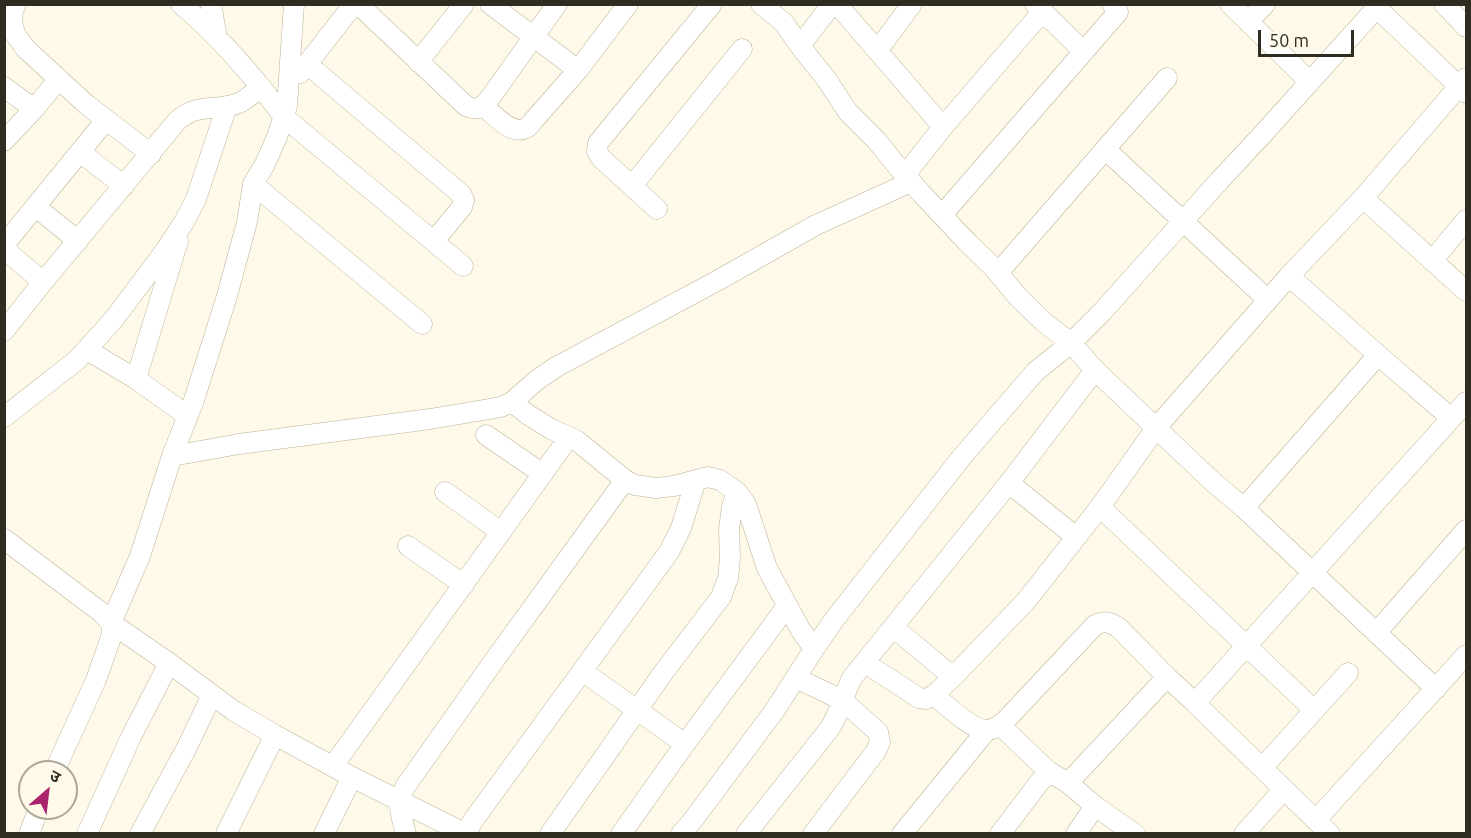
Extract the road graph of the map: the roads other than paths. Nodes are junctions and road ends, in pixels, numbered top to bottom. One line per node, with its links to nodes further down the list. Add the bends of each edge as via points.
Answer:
1 (16, 4): 33 (street, via 12,21 15,34)
2 (181, 4): 24 (street)
3 (211, 4): 24 (street)
4 (294, 4): 38 (street)
5 (356, 4): 29 (street); 30 (street)
6 (464, 4): 29 (street)
7 (490, 4): 23 (street)
8 (557, 4): 23 (street)
9 (628, 4): 31 (street)
10 (712, 4): 52 (street, via 598,143 601,158)
11 (761, 4): 25 (street, via 784,23)
12 (832, 4): 25 (street)
13 (837, 4): 27 (street)
14 (912, 4): 27 (street)
15 (1230, 4): 21 (street)
16 (1265, 4): 21 (street)
17 (1444, 4): 22 (street)
18 (1118, 7): 28 (street)
19 (1038, 8): 28 (street); 44 (street)
20 (1370, 8): 34 (street); 35 (street)
21 (1248, 22): 34 (street)
22 (1467, 27)
23 (534, 37): 31 (street); 40 (street)
24 (217, 38): 37 (street)
25 (800, 46): 49 (street, via 849,112)
26 (742, 50): 52 (street)
27 (877, 51): 44 (street)
28 (1083, 51): 56 (street)
29 (418, 62): 40 (street, via 466,106)
30 (307, 63): 38 (street); 61 (street, via 461,194 462,207)
31 (578, 70): 40 (street, via 525,128 510,128)
32 (1167, 78): 46 (street)
33 (59, 79): 41 (street); 43 (street)
34 (1310, 82): 57 (street)
35 (1464, 86): 53 (street)
36 (4, 87): 41 (street)
37 (261, 87): 39 (street, via 241,102); 42 (street)
38 (289, 87): 42 (street)
39 (227, 106): 48 (street, via 184,115); 59 (street, via 196,199)
40 (483, 106)
41 (34, 109): 45 (street)
42 (285, 117): 50 (street); 61 (street)
43 (106, 120): 47 (street); 48 (street)
44 (943, 127): 49 (street)
45 (4, 141)
46 (1105, 149): 57 (street); 65 (street)
47 (80, 152): 51 (street); 54 (street)
48 (151, 154): 51 (street)
49 (908, 178): 56 (street); 77 (street, via 556,367)
50 (254, 184): 70 (street); 79 (street, via 248,222)
51 (124, 186): 60 (street)
52 (632, 186): 55 (street)
53 (1363, 198): 63 (street); 66 (street)
54 (36, 207): 60 (street); 62 (street)
55 (657, 208)
56 (942, 215): 65 (street)
57 (1183, 220): 69 (street); 72 (street)
58 (1467, 220): 63 (street)
59 (184, 222): 73 (street); 76 (street)
60 (78, 241): 67 (street)
61 (434, 241): 64 (street)
62 (4, 247): 67 (street)
63 (1432, 261): 68 (street)
64 (463, 266)
65 (998, 273): 72 (street, via 1046,324)
66 (1289, 276): 69 (street); 74 (street)
67 (43, 282): 71 (street)
68 (1467, 291)
69 (1268, 300): 82 (street)
70 (422, 324)
71 (4, 331)
72 (1071, 343): 75 (street); 106 (street, via 1035,372 961,458)
73 (87, 350): 76 (street); 80 (street)
74 (1378, 355): 81 (street); 93 (street)
75 (1095, 370): 82 (street); 89 (street)
76 (136, 379): 79 (street)
77 (512, 402): 84 (street); 85 (street, via 452,416)
78 (1467, 402): 81 (street)
79 (188, 416): 85 (street)
80 (4, 417)
81 (1451, 418): 99 (street)
82 (1156, 428): 92 (street); 93 (street)
83 (486, 435): 86 (street)
84 (569, 437): 86 (street); 87 (street)
85 (172, 456): 102 (street, via 140,556)
86 (543, 474): 95 (street)
87 (625, 480): 88 (street, via 656,488); 132 (street)
88 (696, 480): 91 (street, via 720,480); 110 (street, via 669,552)
89 (1009, 483): 96 (street); 103 (street)
90 (446, 492): 95 (street)
91 (737, 492): 101 (street, via 746,504 767,568); 120 (street, via 729,529 728,578 721,597)
92 (1100, 507): 96 (street); 105 (street)
93 (1244, 508): 99 (street)
94 (1467, 530): 104 (street)
95 (501, 532): 100 (street)
96 (1076, 537): 112 (street, via 1026,601)
97 (4, 539): 102 (street)
98 (408, 546): 100 (street)
99 (1312, 573): 104 (street); 105 (street)
100 (464, 585): 126 (street)
101 (787, 606): 106 (street); 124 (street)
102 (111, 623): 108 (street); 125 (street, via 112,634 96,680)
103 (892, 627): 109 (street); 112 (street)
104 (1376, 633): 115 (street)
105 (1246, 647): 119 (street); 121 (street)
106 (814, 649): 114 (street)
107 (1467, 655): 115 (street)
108 (169, 663): 116 (street); 136 (street)
109 (865, 663): 117 (street, via 919,698); 118 (street, via 852,678)
110 (582, 671): 120 (street); 135 (street)
111 (1348, 673): 121 (street)
112 (953, 677): 117 (street)
113 (1167, 677): 119 (street); 122 (street, via 1119,628 1103,621); 130 (street)
114 (796, 678): 118 (street); 143 (street)
115 (1436, 689): 134 (street)
116 (212, 695): 123 (street); 137 (street)
117 (934, 695): 122 (street, via 976,728)
118 (842, 700): 144 (street, via 830,728); 145 (street, via 878,732 880,742)
119 (1195, 703): 127 (street)
120 (638, 709): 124 (street); 141 (street)
121 (1314, 710): 127 (street)
122 (993, 728): 128 (street); 146 (street)
123 (274, 735): 126 (street); 138 (street)
124 (685, 744): 142 (street)
125 (59, 760)
126 (333, 766): 129 (street)
127 (1262, 768): 131 (street)
128 (1048, 771): 130 (street); 147 (street)
129 (352, 777): 132 (street); 139 (street)
130 (1068, 783): 133 (street)
131 (1284, 789): 134 (street); 150 (street)
132 (399, 800): 135 (street); 140 (street)
133 (1095, 806): 148 (street); 149 (street)
134 (1316, 820): 151 (street)
135 (461, 833)
136 (87, 834)
137 (140, 834)
138 (226, 834)
139 (324, 834)
140 (406, 834)
141 (550, 834)
142 (621, 834)
143 (681, 834)
144 (746, 834)
145 (813, 834)
146 (902, 834)
147 (1000, 834)
148 (1077, 834)
149 (1135, 834)
150 (1244, 834)
151 (1330, 834)

